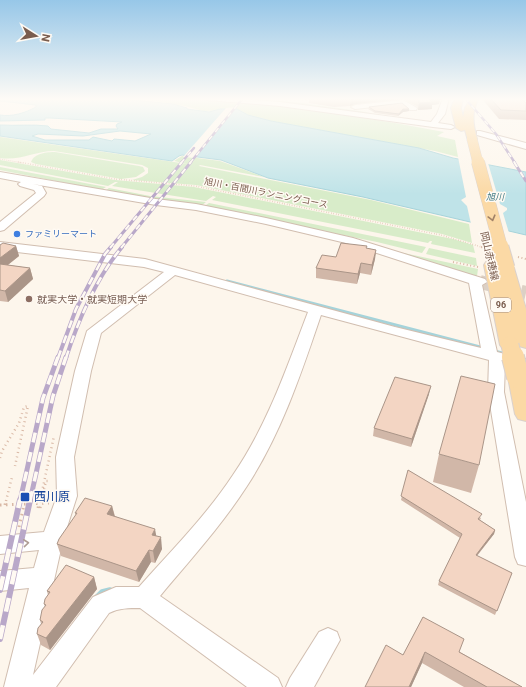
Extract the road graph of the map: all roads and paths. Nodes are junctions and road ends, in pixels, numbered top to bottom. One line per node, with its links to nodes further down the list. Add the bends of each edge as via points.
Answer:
1 (468, 130): 3 (main road, 岡山赤穂線 / 96)
2 (470, 130): 3 (main road, 岡山赤穂線 / 96)
3 (472, 137): 4 (street); 11 (main road, 岡山赤穂線 / 96, bridge)
4 (526, 146)
5 (0, 159): 11 (path, 旭川・百間川ランニングコース, via 115,179 195,186 441,235)
6 (0, 175): 15 (street, via 266,221 349,240 478,281)
7 (0, 178): 8 (street, via 38,188 41,193)
8 (0, 228)
9 (0, 246): 13 (street, via 118,259)
10 (526, 259): 11 (path, 旭川・百間川ランニングコース)
11 (497, 261): 12 (path); 15 (main road, 岡山赤穂線 / 96)
12 (457, 262)
13 (173, 271): 14 (street); 28 (street, via 94,332 82,371 65,457 67,496)
14 (316, 310): 15 (street); 33 (street, via 293,373 251,462 226,501)
15 (500, 350): 16 (main road, 岡山赤穂線 / 96, bridge); 30 (street, via 496,392)
16 (522, 370): 17 (main road, 岡山赤穂線 / 96)
17 (526, 414)
18 (54, 436): 22 (path, bridge, via 39,508 46,481)
19 (0, 458): 20 (path, via 19,423 24,407 28,406)
20 (15, 466)
21 (12, 477): 26 (path)
22 (51, 483)
23 (48, 498): 24 (path, via 47,503)
24 (24, 504): 26 (path); 27 (path)
25 (0, 505): 26 (path)
26 (5, 505)
27 (19, 527)
28 (52, 540): 29 (street, one-way to 28); 31 (street)
29 (0, 545)
30 (526, 557)
31 (43, 577): 32 (street); 35 (street)
32 (0, 581)
33 (144, 598): 36 (street, via 116,598 101,605); 37 (street)
34 (328, 640): 38 (street)
35 (17, 687)
36 (40, 687)
37 (269, 687)
38 (299, 687)

